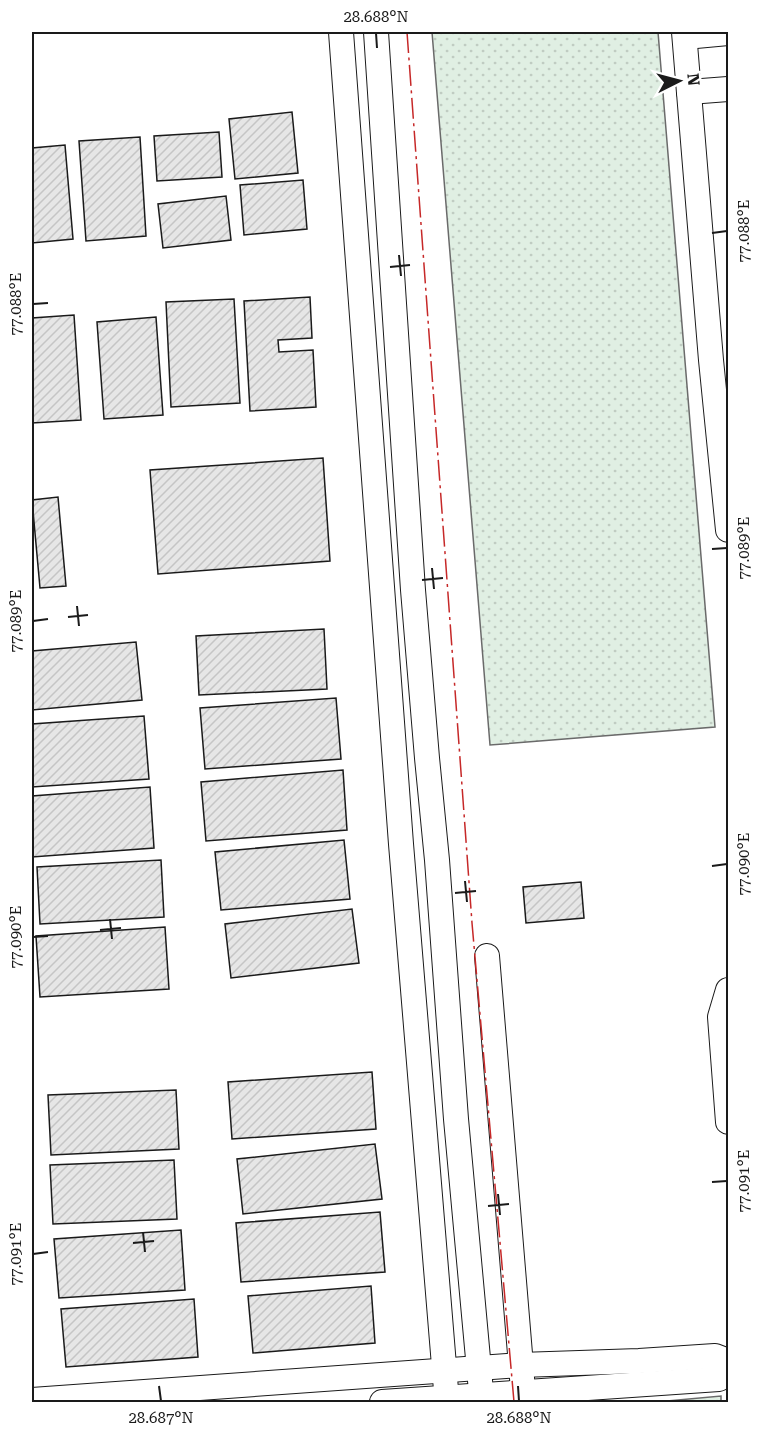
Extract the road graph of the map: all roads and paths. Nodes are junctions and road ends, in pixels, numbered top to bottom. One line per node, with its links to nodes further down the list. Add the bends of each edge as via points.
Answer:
1 (341, 32): 15 (street, via 400,832)
2 (376, 32): 14 (street, via 413,590)
3 (729, 33): 4 (street)
4 (684, 34): 6 (street)
5 (729, 89): 6 (street)
6 (689, 92): 7 (street)
7 (720, 359): 8 (street)
8 (729, 530)
9 (487, 957): 13 (street)
10 (729, 990): 11 (street, via 720,1017)
11 (729, 1122)
12 (729, 1361): 13 (street, via 715,1356)
13 (520, 1365): 14 (street); 17 (street)
14 (480, 1368): 15 (street); 18 (street)
15 (445, 1370): 19 (street); 20 (street)
16 (729, 1374): 17 (street, via 719,1379)
17 (524, 1397): 18 (street)
18 (482, 1399): 20 (street)
19 (32, 1400)
20 (447, 1400): 21 (street)
21 (382, 1402)

